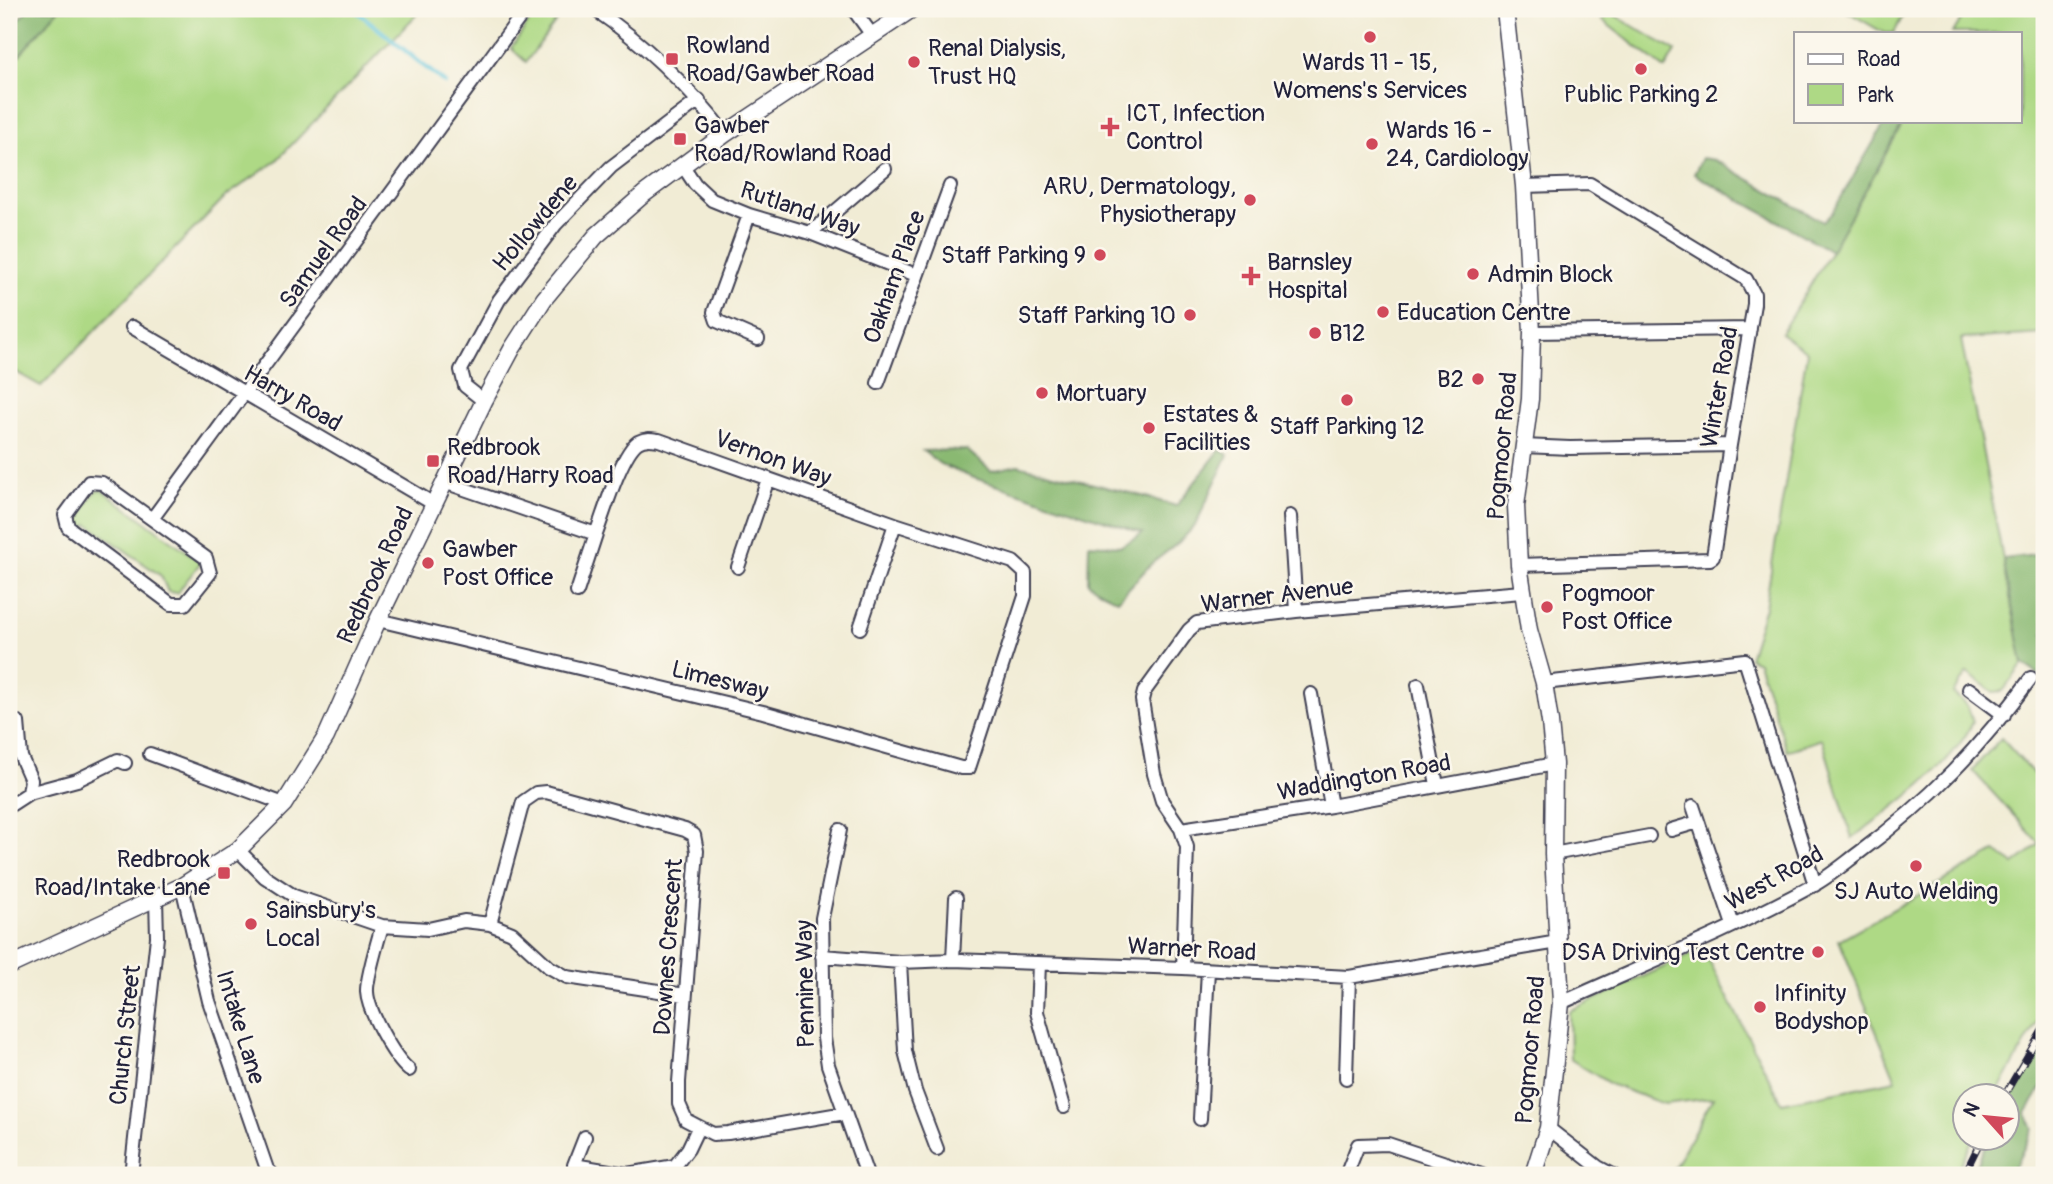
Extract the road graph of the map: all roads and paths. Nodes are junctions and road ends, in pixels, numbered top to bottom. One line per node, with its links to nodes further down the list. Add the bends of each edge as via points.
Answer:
1 (526, 9): 21 (street, Samuel Road)
2 (594, 9): 7 (street, via 626,31)
3 (853, 9): 6 (street)
4 (912, 9): 6 (street, Redbrook Road)
5 (1505, 9): 12 (street, Pogmoor Road)
6 (872, 35): 8 (street, Redbrook Road)
7 (699, 100): 8 (street); 22 (street, Hollowdene, via 611,167 556,224 499,300 461,370 466,386)
8 (725, 134): 9 (street, Redbrook Road)
9 (683, 166): 13 (street, Rutland Way, via 712,200); 22 (street, Redbrook Road, via 596,236 544,299)
10 (885, 169): 14 (street)
11 (950, 186): 15 (street, Oakham Place)
12 (1524, 186): 17 (street, Winter Road, via 1590,184 1746,279 1754,294); 18 (street, Pogmoor Road)
13 (749, 215): 14 (street, Rutland Way); 19 (street, via 714,312 717,321)
14 (810, 233): 15 (street, Rutland Way)
15 (916, 275): 20 (street, Oakham Place)
16 (132, 327): 21 (street, Harry Road)
17 (1750, 329): 18 (street); 23 (street, Winter Road)
18 (1532, 332): 24 (street, Pogmoor Road)
19 (758, 339)
20 (878, 383)
21 (243, 394): 27 (street, Harry Road); 29 (street, Samuel Road)
22 (484, 401): 26 (street, Redbrook Road)
23 (1730, 445): 24 (street); 32 (street, Winter Road, via 1710,559)
24 (1523, 446): 32 (street, Pogmoor Road, via 1516,506)
25 (768, 479): 30 (street, Vernon Way); 31 (street, Vernon Way, via 646,439 626,455); 33 (street)
26 (444, 482): 27 (street, Redbrook Road); 31 (street)
27 (434, 504): 37 (street, Redbrook Road)
28 (1290, 516): 36 (street)
29 (152, 519): 29 (street, via 206,558 210,573 185,604 172,604 68,527 65,515 89,482 102,483)
30 (895, 524): 38 (street); 43 (street, Vernon Way, via 1013,562 1025,573 1025,596)
31 (596, 534): 34 (street)
32 (1519, 565): 35 (street, Pogmoor Road)
33 (738, 567)
34 (577, 592)
35 (1522, 592): 36 (street, Warner Avenue); 40 (street, Pogmoor Road)
36 (1296, 611): 57 (street, Warner Avenue, via 1197,623 1144,692 1161,801)
37 (378, 620): 43 (street, Limesway, via 763,712 961,768 969,768); 52 (street, Redbrook Road, via 326,737)
38 (860, 628)
39 (2031, 678): 45 (street, West Road)
40 (1544, 683): 49 (street, Pogmoor Road); 63 (street, via 1745,660)
41 (1418, 685): 50 (street)
42 (1969, 689): 45 (street)
43 (995, 690)
44 (1311, 694): 54 (street)
45 (2004, 715): 63 (street, West Road, via 1925,800)
46 (18, 722): 51 (street, via 19,749 31,780)
47 (150, 754): 52 (street)
48 (125, 763): 51 (street, via 118,760 77,780)
49 (1554, 764): 50 (street, Waddington Road); 62 (street, Pogmoor Road)
50 (1437, 785): 54 (street, Waddington Road)
51 (29, 793): 53 (street)
52 (284, 804): 61 (street, Redbrook Road)
53 (9, 806)
54 (1331, 806): 57 (street, Waddington Road)
55 (1693, 806): 56 (street)
56 (1698, 822): 59 (street); 68 (street)
57 (1181, 829): 76 (street, Warner Avenue, via 1187,847)
58 (840, 830): 71 (street, Pennine Way, via 822,918)
59 (1671, 830)
60 (1649, 836): 62 (street)
61 (238, 850): 64 (street, Redbrook Road); 69 (street, via 265,877 294,895)
62 (1553, 854): 70 (street, Pogmoor Road)
63 (1815, 885): 68 (street, West Road)
64 (182, 886): 65 (street, Redbrook Road); 93 (street, Intake Lane, via 224,1048)
65 (156, 898): 75 (street, Redbrook Road); 92 (street, Church Street, via 157,937)
66 (956, 898): 72 (street)
67 (490, 924): 69 (street, via 464,921 428,929); 79 (street, via 512,933 567,977); 79 (street, Downes Crescent, via 523,802 536,793 547,792 685,830 694,835 697,850)
68 (1733, 925): 80 (street, West Road)
69 (382, 926): 81 (street, via 367,992 383,1037)
70 (1558, 942): 78 (street, Warner Road); 80 (street, Pogmoor Road)
71 (822, 957): 73 (street, Warner Road); 84 (street, Pennine Way, via 824,1038)
72 (953, 960): 73 (street, Warner Road); 74 (street, Warner Road)
73 (900, 962): 89 (street, via 905,1051)
74 (1039, 964): 76 (street, Warner Road); 83 (street, via 1037,1012)
75 (9, 966)
76 (1183, 968): 77 (street, Warner Road)
77 (1208, 970): 78 (street, Warner Road); 85 (street)
78 (1349, 977): 82 (street)
79 (685, 995): 86 (street, Downes Crescent, via 680,1104 686,1120)
80 (1561, 1003): 87 (street, Pogmoor Road)
81 (409, 1070)
82 (1346, 1078)
83 (1064, 1108)
84 (845, 1113): 86 (street, via 728,1133); 94 (street, Pennine Way)
85 (1200, 1119)
86 (698, 1128): 90 (street, via 675,1166 627,1174)
87 (1548, 1128): 96 (street, Pogmoor Road); 97 (street)
88 (585, 1137): 90 (street)
89 (937, 1149)
90 (572, 1170)
91 (1347, 1173): 95 (street, via 1358,1145 1388,1144)
92 (131, 1175)
93 (273, 1175)
94 (867, 1175)
95 (1482, 1175)
96 (1533, 1175)
97 (1613, 1175)

